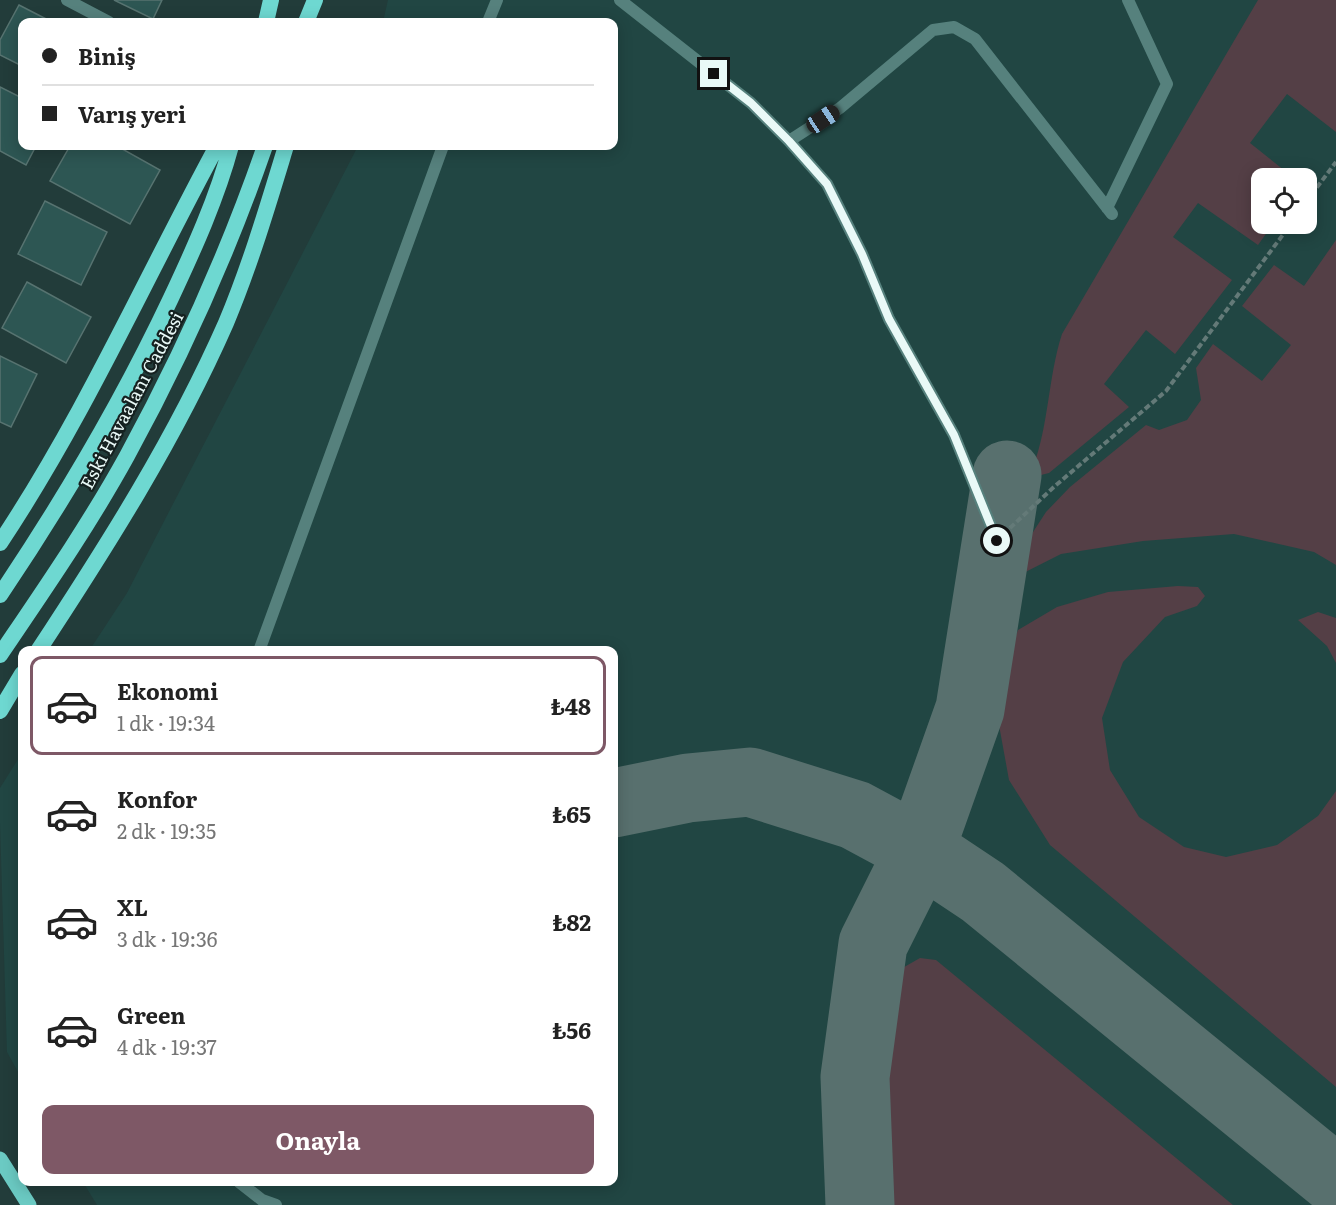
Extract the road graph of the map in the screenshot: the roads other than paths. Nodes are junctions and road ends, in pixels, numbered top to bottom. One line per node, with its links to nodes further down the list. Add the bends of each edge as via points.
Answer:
1 (67, 0): 7 (street)
2 (271, 0): 8 (highway)
3 (316, 0): 9 (highway); 10 (highway)
4 (497, 0): 11 (street)
5 (620, 0): 12 (street, via 751,103)
6 (1128, 0): 12 (street, via 1167,84 1110,211 975,39 954,27 933,30 840,108)
7 (101, 18)
8 (267, 18)
9 (308, 18)
10 (314, 18)
11 (490, 18)
12 (789, 141): 18 (street, via 827,184 889,319 954,435)
13 (215, 150): 19 (highway, via 99,377)
14 (230, 150): 20 (highway, Eski Havaalanı Caddesi, via 213,201 151,341 58,506)
15 (263, 150): 23 (highway, Eski Havaalanı Caddesi, via 209,290 127,456)
16 (285, 150): 21 (highway, via 226,321 197,384 109,542)
17 (442, 150): 22 (street)
18 (997, 541)
19 (0, 543)
20 (0, 595)
21 (41, 646)
22 (261, 646)
23 (0, 655)
24 (18, 681): 25 (highway)
25 (0, 711)
26 (0, 1159): 28 (main road)
27 (244, 1186): 29 (street)
28 (29, 1205)
29 (276, 1205)

